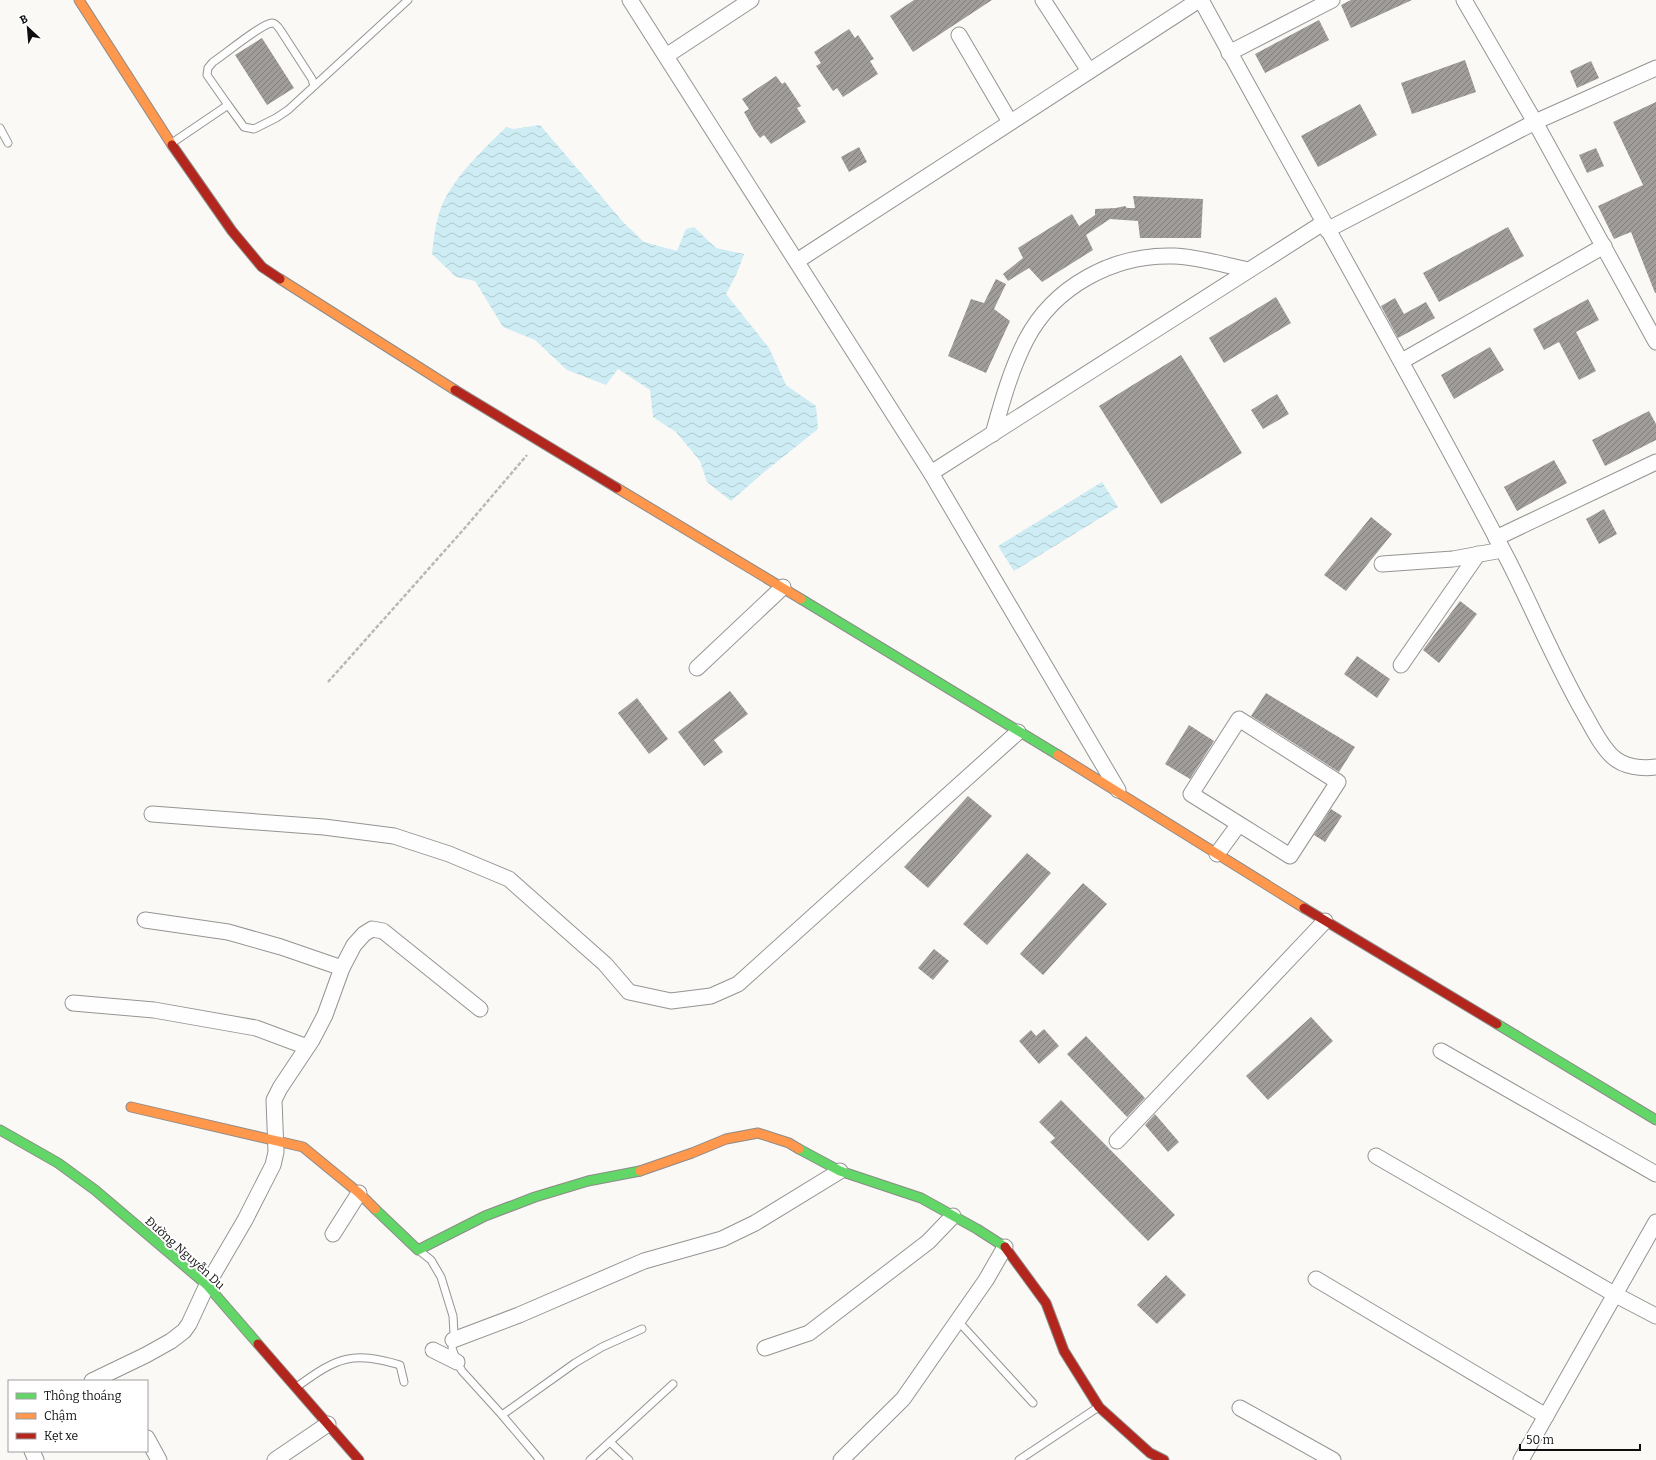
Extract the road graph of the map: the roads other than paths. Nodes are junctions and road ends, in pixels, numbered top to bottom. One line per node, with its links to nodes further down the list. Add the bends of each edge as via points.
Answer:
1 (79, 0): 20 (street)
2 (408, 0): 14 (lane)
3 (630, 0): 11 (street)
4 (751, 0): 11 (street)
5 (1043, 0): 13 (street)
6 (1200, 0): 10 (street); 13 (street)
7 (1332, 0): 10 (street)
8 (1464, 0): 17 (street)
9 (959, 35): 16 (street)
10 (1229, 52): 21 (street)
11 (666, 56): 23 (street)
12 (1656, 68): 17 (street)
13 (1089, 71): 16 (street)
14 (314, 86): 15 (lane, via 288,110 254,129 244,127); 15 (lane, via 281,31 271,23 208,68 207,75)
15 (228, 105): 20 (lane)
16 (1010, 122): 23 (street)
17 (1536, 122): 21 (street); 22 (street)
18 (0, 128): 19 (lane)
19 (8, 143)
20 (171, 144): 33 (street, via 232,231 262,267 422,369)
21 (1325, 226): 24 (street); 26 (street)
22 (1604, 246): 25 (street); 26 (street)
23 (797, 261): 29 (street)
24 (1248, 270): 27 (street); 27 (street, via 1209,261 1159,256 1112,266 1084,278 1061,295 1027,338 1009,381)
25 (1656, 342)
26 (1402, 361): 30 (street)
27 (992, 434): 29 (street)
28 (1656, 462): 30 (street)
29 (931, 473): 38 (street)
30 (1499, 544): 31 (street); 37 (street, via 1574,696 1602,743 1614,758 1634,767)
31 (1478, 554): 32 (street, via 1453,559); 34 (street)
32 (1382, 564)
33 (783, 588): 35 (street); 36 (street)
34 (1401, 666)
35 (697, 668)
36 (1018, 732): 38 (street); 39 (street, via 738,984 711,996 671,1001 629,992 604,964 509,879 450,854 394,836 324,827)
37 (1656, 767)
38 (1119, 792): 41 (street)
39 (152, 814)
40 (1239, 824): 40 (street, via 1290,856 1338,782 1238,719 1191,794); 41 (street)
41 (1217, 854): 43 (street)
42 (145, 920): 44 (street, via 228,932)
43 (1325, 921): 50 (street); 53 (street)
44 (342, 968): 46 (street, via 364,934 372,929 383,931); 47 (street, via 325,1015)
45 (73, 1003): 47 (street, via 154,1010 256,1028)
46 (480, 1009)
47 (308, 1047): 52 (street, via 274,1100)
48 (1441, 1051): 56 (street)
49 (131, 1106): 52 (street)
50 (1656, 1120)
51 (0, 1130): 64 (street, Đường Nguyễn Du, via 58,1163 95,1190)
52 (276, 1140): 57 (street, via 303,1147); 64 (street, via 273,1165)
53 (1117, 1141)
54 (1376, 1156): 65 (street)
55 (840, 1171): 58 (street, via 921,1198); 62 (street, via 789,1143 758,1133 726,1139 635,1173 588,1181 535,1197 485,1216); 69 (street, via 755,1224 722,1239 644,1261 519,1315)
56 (1656, 1174)
57 (359, 1193): 60 (street); 62 (street)
58 (953, 1216): 61 (street); 70 (street, via 928,1242 809,1333)
59 (1656, 1222): 65 (street)
60 (334, 1234)
61 (1005, 1247): 67 (street); 78 (street, via 1046,1303 1064,1351)
62 (418, 1250): 69 (lane, via 431,1260 441,1277 453,1316)
63 (1316, 1279): 81 (street)
64 (207, 1285): 73 (street, via 184,1332 146,1355); 76 (street, Đường Nguyễn Du)
65 (1614, 1294): 66 (street); 81 (street)
66 (1656, 1316)
67 (958, 1322): 77 (lane); 91 (street, via 903,1399)
68 (642, 1329): 80 (lane, via 602,1347)
69 (453, 1340): 72 (lane, via 452,1348)
70 (766, 1348)
71 (433, 1350): 72 (street)
72 (457, 1362): 80 (lane, via 462,1371)
73 (94, 1380)
74 (404, 1382): 76 (lane, via 400,1365 358,1357 348,1358 329,1366)
75 (673, 1384): 84 (lane)
76 (296, 1388): 82 (street, Đường Nguyễn Du)
77 (1033, 1403)
78 (1099, 1407): 92 (lane); 93 (street, via 1150,1453)
79 (1240, 1408): 94 (street)
80 (502, 1415): 88 (lane)
81 (1546, 1416): 95 (street)
82 (328, 1424): 86 (street); 87 (street, Đường Nguyễn Du)
83 (148, 1440): 85 (street)
84 (610, 1442): 89 (lane); 90 (lane)
85 (159, 1460)
86 (275, 1460)
87 (359, 1460)
88 (540, 1460)
89 (590, 1460)
90 (629, 1460)
91 (841, 1460)
92 (1019, 1460)
93 (1164, 1460)
94 (1333, 1460)
95 (1521, 1460)

